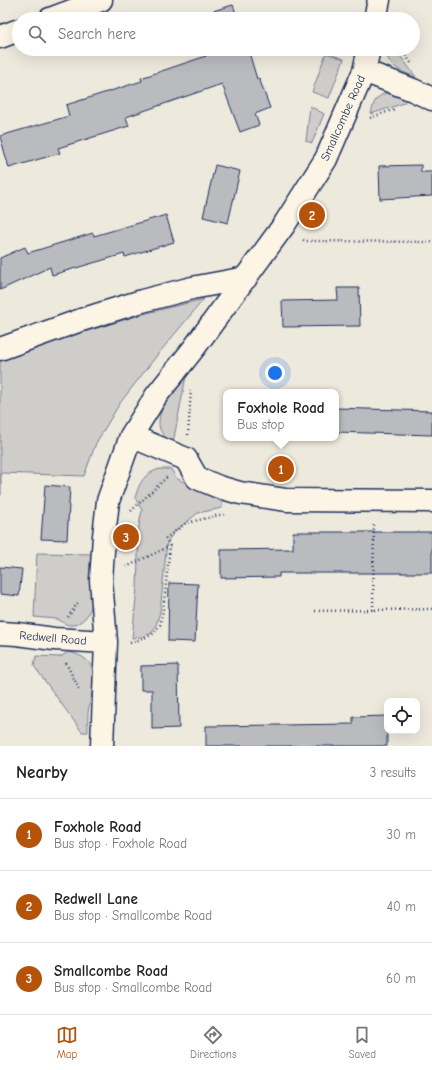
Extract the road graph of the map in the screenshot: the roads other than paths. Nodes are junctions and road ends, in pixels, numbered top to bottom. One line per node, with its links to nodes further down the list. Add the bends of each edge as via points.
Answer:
1 (101, 0): 3 (street)
2 (379, 0): 4 (street)
3 (69, 12)
4 (376, 12)
5 (12, 33): 6 (street)
6 (0, 37)
7 (367, 56): 8 (street, Smallcombe Road)
8 (364, 71): 9 (street); 10 (street, Smallcombe Road, via 326,159)
9 (432, 99)
10 (246, 278): 11 (street, via 142,301); 12 (street, Smallcombe Road, via 156,396)
11 (0, 348)
12 (131, 436): 13 (street, via 186,459 197,478 240,493 286,500); 15 (street, Smallcombe Road, via 108,501 101,580)
13 (432, 501)
14 (0, 634): 15 (street, Redwell Road)
15 (106, 642): 16 (street, Smallcombe Road)
16 (102, 746)

